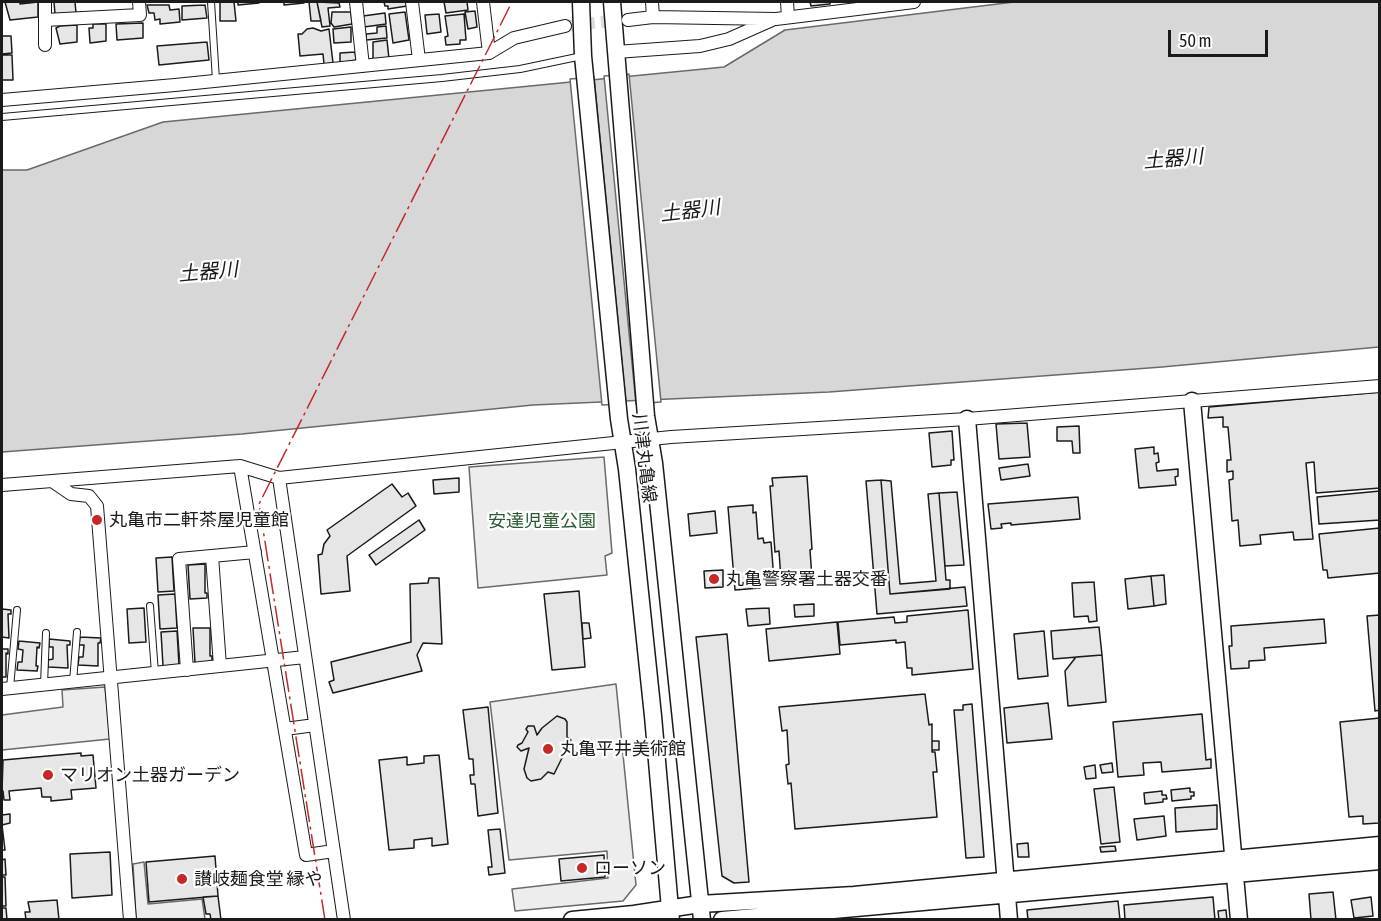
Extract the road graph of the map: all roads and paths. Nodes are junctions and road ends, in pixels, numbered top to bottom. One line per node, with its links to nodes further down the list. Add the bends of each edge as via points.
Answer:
1 (45, 2): 14 (street)
2 (139, 2): 14 (street, via 140,15)
3 (211, 2): 23 (lane)
4 (356, 2): 22 (street)
5 (412, 2): 21 (street)
6 (483, 2): 19 (street)
7 (581, 2): 20 (street, 川津丸亀線)
8 (612, 2): 18 (street, 川津丸亀線)
9 (652, 2): 12 (street)
10 (787, 2): 13 (street)
11 (914, 2): 13 (street)
12 (653, 17): 13 (street); 15 (street)
13 (782, 18): 18 (street, via 700,46)
14 (45, 20): 17 (street)
15 (628, 20)
16 (565, 26): 19 (street, via 514,38)
17 (45, 45)
18 (616, 52): 29 (street, 川津丸亀線)
19 (489, 53): 21 (street)
20 (583, 56): 25 (lane, via 520,69 442,78); 30 (street, 川津丸亀線)
21 (418, 60): 22 (street)
22 (363, 66): 23 (street)
23 (216, 80): 24 (street)
24 (2, 100)
25 (2, 117)
26 (1380, 386): 27 (street)
27 (1192, 401): 28 (street); 55 (street)
28 (967, 419): 29 (street); 56 (street)
29 (650, 440): 30 (street); 57 (street, 川津丸亀線)
30 (622, 443): 32 (street); 58 (street, 川津丸亀線)
31 (240, 466): 32 (street); 33 (street); 35 (street)
32 (279, 478): 41 (street)
33 (52, 481): 34 (street); 46 (street, via 71,494 89,496 97,506)
34 (2, 485)
35 (255, 552): 36 (street); 42 (street)
36 (212, 556): 43 (street); 44 (street, via 179,559)
37 (150, 606): 45 (lane)
38 (17, 610): 49 (lane)
39 (77, 632): 47 (lane)
40 (46, 633): 48 (lane)
41 (305, 657): 42 (street); 50 (street)
42 (274, 660): 43 (street); 51 (street)
43 (220, 666): 44 (street)
44 (187, 670): 45 (street)
45 (155, 673): 46 (street)
46 (112, 677): 47 (street); 59 (street)
47 (73, 682): 48 (street)
48 (44, 685): 49 (street)
49 (6, 689)
50 (315, 725): 51 (street); 53 (street)
51 (285, 729): 53 (street, via 306,855)
52 (1380, 845): 55 (street)
53 (334, 851): 60 (street)
54 (1380, 861): 55 (street)
55 (1233, 868): 56 (street); 64 (street)
56 (1007, 886): 57 (street, via 854,895); 62 (street); 63 (street)
57 (701, 912): 58 (street)
58 (671, 914): 61 (street)
59 (130, 920)
60 (344, 920)
61 (572, 920)
62 (722, 920)
63 (1009, 920)
64 (1239, 920)

